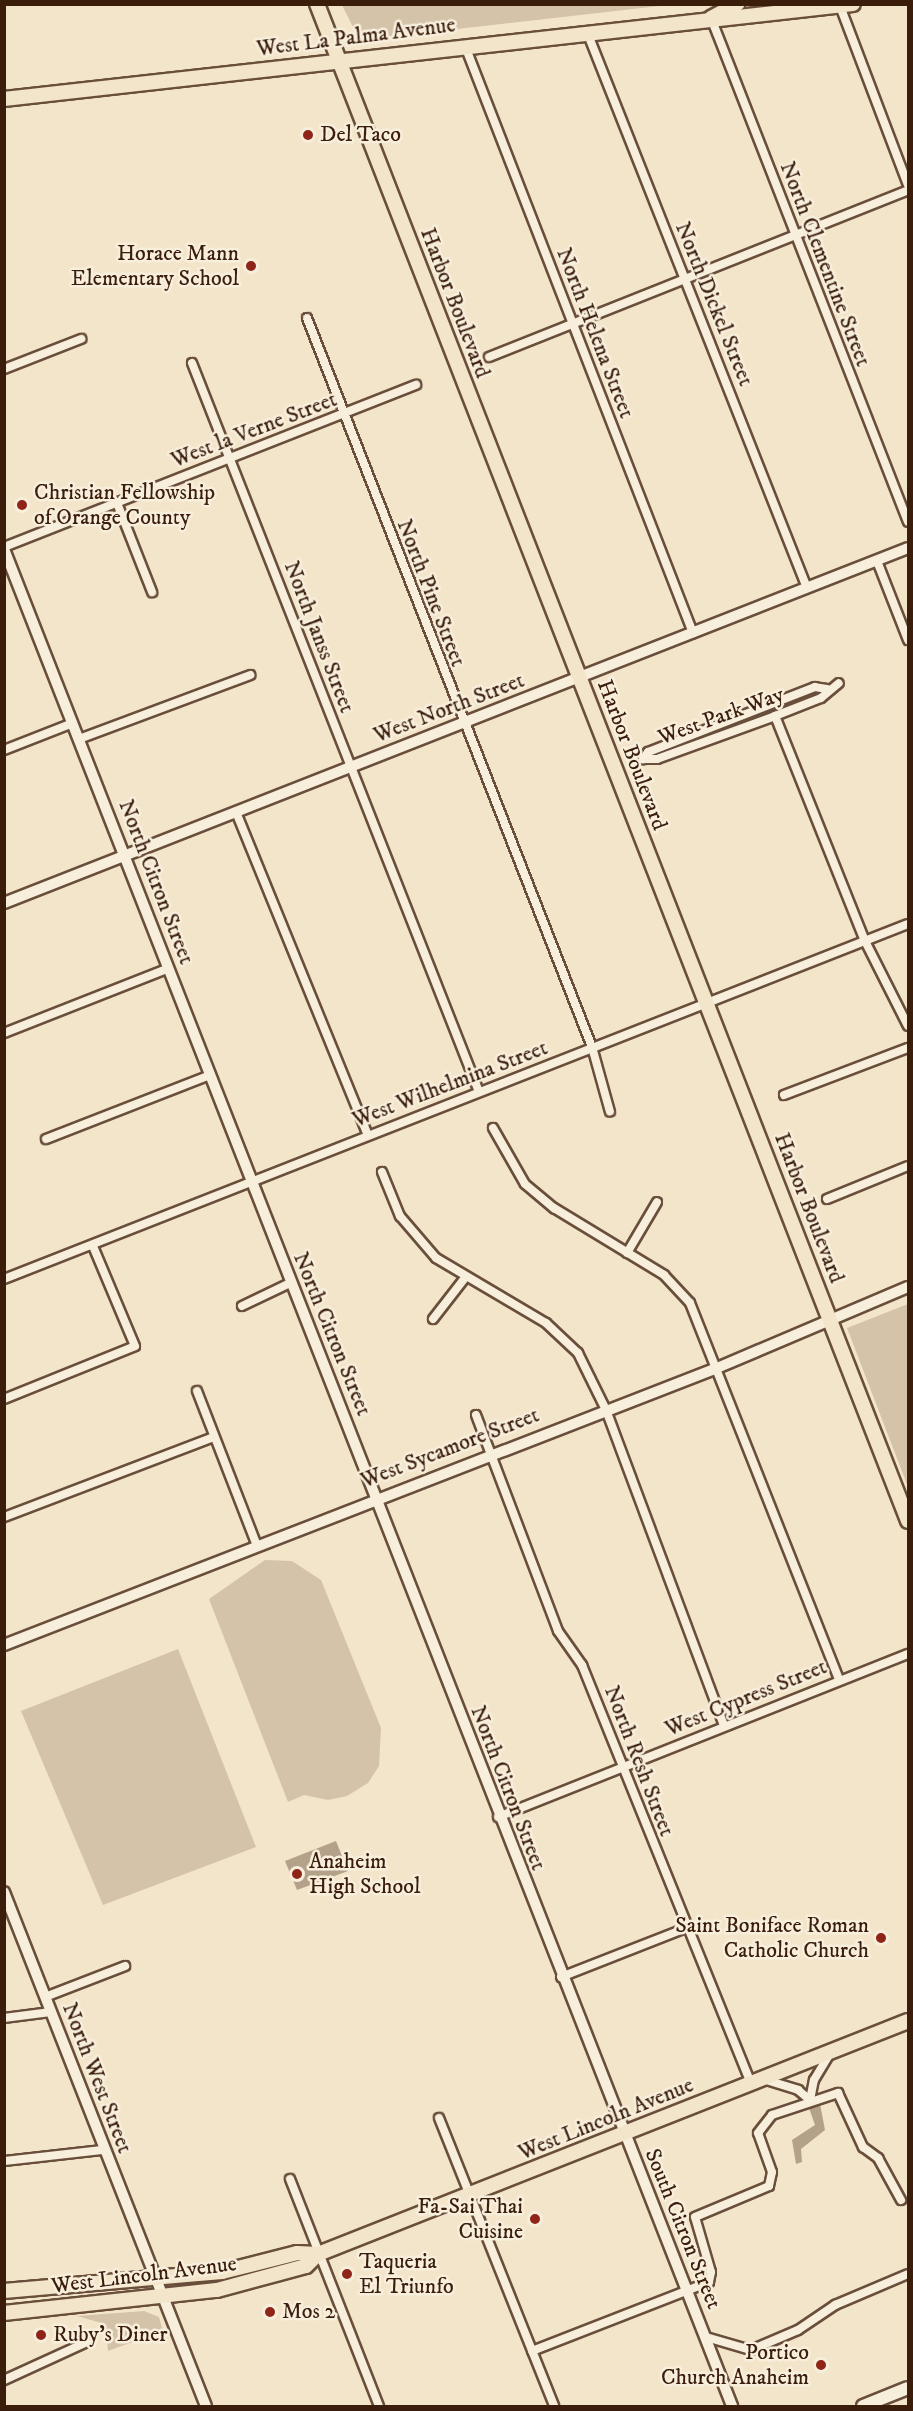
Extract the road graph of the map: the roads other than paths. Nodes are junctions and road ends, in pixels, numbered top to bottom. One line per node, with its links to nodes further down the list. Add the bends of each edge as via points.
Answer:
1 (317, 4): 7 (main road, Harbor Boulevard)
2 (737, 4): 4 (main road, West La Palma Avenue)
3 (845, 5): 4 (main road, West La Palma Avenue, via 729,21); 9 (street, via 849,35)
4 (711, 18): 5 (main road, West La Palma Avenue); 11 (street, North Clementine Street)
5 (587, 32): 6 (main road, West La Palma Avenue); 12 (street, North Dickel Street)
6 (465, 46): 7 (main road, West La Palma Avenue); 14 (street, North Helena Street)
7 (340, 60): 8 (main road, West La Palma Avenue); 32 (main road, Harbor Boulevard)
8 (4, 99)
9 (909, 184)
10 (909, 190): 11 (street)
11 (794, 238): 12 (street); 23 (street, North Clementine Street)
12 (685, 280): 14 (street); 27 (street, North Dickel Street)
13 (307, 318): 20 (street, North Pine Street)
14 (572, 326): 16 (street); 29 (street, North Helena Street)
15 (81, 339): 18 (street)
16 (489, 357)
17 (192, 363): 21 (street, North Janss Street)
18 (4, 369)
19 (416, 385): 20 (street, West la Verne Street)
20 (342, 414): 21 (street, West la Verne Street); 37 (street, North Pine Street)
21 (230, 458): 22 (street, West la Verne Street); 40 (street, North Janss Street)
22 (117, 503): 24 (street, West la Verne Street); 28 (street)
23 (909, 522)
24 (4, 548): 36 (street, North Citron Street)
25 (909, 548): 26 (street, West North Street)
26 (877, 561): 27 (street, West North Street); 30 (street)
27 (807, 588): 29 (street, West North Street)
28 (152, 592)
29 (693, 633): 32 (street, West North Street)
30 (909, 640)
31 (250, 675): 38 (street)
32 (579, 678): 37 (street, West North Street); 47 (main road, Harbor Boulevard)
33 (839, 683): 34 (street, West Park Way)
34 (827, 689): 35 (street, West Park Way, via 821,698); 35 (street, West Park Way, via 815,687 648,752 643,759 657,759)
35 (775, 716): 45 (street)
36 (73, 723): 38 (street, North Citron Street); 39 (street)
37 (463, 723): 40 (street, West North Street); 50 (street, North Pine Street)
38 (79, 739): 42 (street, North Citron Street)
39 (4, 750)
40 (351, 767): 41 (street, West North Street); 53 (street, North Janss Street)
41 (236, 812): 42 (street, West North Street); 57 (street)
42 (125, 856): 43 (street, West North Street); 46 (street, North Citron Street)
43 (4, 903)
44 (909, 924): 45 (street, West Wilhelmina Street)
45 (864, 941): 47 (street, West Wilhelmina Street); 48 (street)
46 (168, 968): 49 (street); 52 (street, North Citron Street)
47 (705, 1003): 50 (street, West Wilhelmina Street); 71 (main road, Harbor Boulevard)
48 (909, 1026)
49 (4, 1033)
50 (592, 1047): 53 (street, West Wilhelmina Street); 55 (street, North Pine Street)
51 (909, 1048): 54 (street)
52 (210, 1075): 58 (street); 61 (street, North Citron Street)
53 (479, 1092): 57 (street, West Wilhelmina Street)
54 (784, 1095)
55 (610, 1112)
56 (493, 1128): 65 (street, via 525,1184 554,1208)
57 (368, 1135): 61 (street, West Wilhelmina Street)
58 (46, 1139)
59 (909, 1166): 62 (street)
60 (382, 1172): 67 (street, via 413,1234)
61 (251, 1182): 64 (street, West Wilhelmina Street); 68 (street, North Citron Street)
62 (827, 1199)
63 (657, 1202): 65 (street)
64 (93, 1246): 66 (street, West Wilhelmina Street); 75 (street, via 135,1346)
65 (627, 1253): 73 (street, via 664,1275 690,1303)
66 (4, 1279)
67 (464, 1279): 72 (street); 76 (street, via 546,1323 578,1353)
68 (290, 1283): 70 (street); 80 (street, North Citron Street)
69 (909, 1287): 71 (street, West Sycamore Street)
70 (242, 1306)
71 (830, 1318): 73 (street, West Sycamore Street); 82 (main road, Harbor Boulevard)
72 (433, 1319)
73 (717, 1368): 76 (street, West Sycamore Street); 86 (street)
74 (197, 1391): 78 (street)
75 (4, 1399)
76 (606, 1410): 79 (street, West Sycamore Street); 87 (street)
77 (476, 1415): 79 (street, North Resh Street)
78 (213, 1437): 81 (street); 83 (street)
79 (490, 1454): 80 (street, West Sycamore Street); 88 (street, North Resh Street, via 558,1631 582,1665)
80 (375, 1496): 83 (street, West Sycamore Street); 89 (street, North Citron Street)
81 (4, 1518)
82 (909, 1521)
83 (256, 1544): 84 (street, West Sycamore Street)
84 (4, 1645)
85 (909, 1654): 86 (street, West Cypress Street)
86 (839, 1680): 87 (street, West Cypress Street)
87 (724, 1726): 88 (street, West Cypress Street)
88 (620, 1767): 89 (street, West Cypress Street); 91 (street, North Resh Street)
89 (498, 1817): 93 (street, North Citron Street)
90 (4, 1892): 94 (street, North West Street)
91 (686, 1928): 93 (street); 99 (street, North Resh Street)
92 (125, 1966): 94 (street)
93 (561, 1977): 102 (street, North Citron Street)
94 (45, 1997): 95 (street, North West Street)
95 (51, 2012): 96 (street); 103 (street, North West Street)
96 (4, 2018)
97 (909, 2021): 98 (main road, West Lincoln Avenue)
98 (831, 2052): 99 (main road, West Lincoln Avenue); 100 (street, via 814,2080)
99 (757, 2081): 100 (street, via 798,2090); 102 (main road, West Lincoln Avenue)
100 (810, 2100): 107 (street, via 831,2092 841,2095 863,2147 878,2157); 112 (street, via 760,2126 758,2138 772,2172 767,2188 696,2214 693,2226 711,2277)
101 (439, 2118): 106 (street)
102 (624, 2133): 106 (main road, West Lincoln Avenue); 112 (street, South Citron Street)
103 (102, 2150): 104 (street); 110 (street, North West Street)
104 (4, 2161)
105 (290, 2179): 108 (street)
106 (470, 2196): 108 (main road, West Lincoln Avenue); 117 (street)
107 (902, 2200)
108 (318, 2254): 110 (main road, West Lincoln Avenue, via 297,2253 222,2272); 113 (main road, West Lincoln Avenue, via 306,2266 259,2281); 121 (street)
109 (909, 2274): 115 (street, via 835,2305 798,2330 751,2350)
110 (154, 2277): 111 (main road, West Lincoln Avenue); 113 (street, North West Street)
111 (4, 2291)
112 (687, 2291): 115 (street, South Citron Street); 117 (street)
113 (162, 2296): 114 (main road, West Lincoln Avenue); 120 (street, North West Street)
114 (4, 2313)
115 (706, 2337): 123 (street, South Citron Street)
116 (89, 2342): 118 (street)
117 (532, 2351): 122 (street)
118 (4, 2380)
119 (909, 2388): 124 (main road)
120 (206, 2406)
121 (379, 2406)
122 (554, 2406)
123 (732, 2406)
124 (863, 2406)

